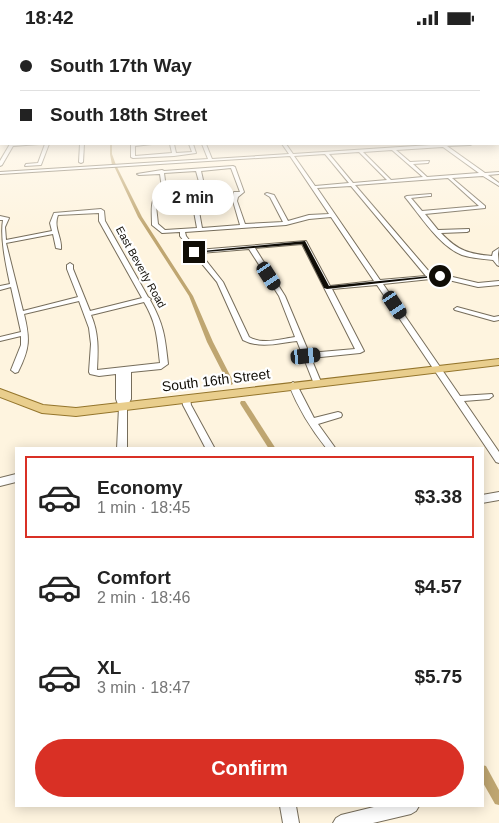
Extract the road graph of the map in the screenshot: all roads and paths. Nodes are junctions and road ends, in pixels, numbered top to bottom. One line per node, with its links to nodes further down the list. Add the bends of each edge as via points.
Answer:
1 (41, 158): 15 (street, via 38,164)
2 (81, 158): 11 (street)
3 (183, 158): 10 (street); 16 (street); 18 (street)
4 (247, 158): 10 (street)
5 (294, 158): 30 (street)
6 (330, 158): 28 (street)
7 (367, 158): 27 (street)
8 (403, 158): 13 (street)
9 (462, 158): 24 (street)
10 (210, 160)
11 (81, 162)
12 (428, 162): 13 (street)
13 (409, 163): 26 (street)
14 (0, 166): 15 (street)
15 (19, 166): 20 (street)
16 (114, 166): 20 (street)
17 (198, 169): 18 (street); 31 (street, via 203,189); 39 (street, via 233,167 242,192 235,201)
18 (186, 170): 19 (street)
19 (162, 171): 23 (street); 42 (street, via 164,194 154,206 155,225 164,232)
20 (17, 172): 21 (street)
21 (0, 173)
22 (499, 173): 24 (street)
23 (140, 174)
24 (484, 175): 25 (street); 29 (street)
25 (450, 178): 26 (street); 35 (street, via 483,207)
26 (427, 179): 27 (street)
27 (390, 182): 28 (street)
28 (352, 185): 30 (street); 54 (street)
29 (499, 185)
30 (314, 187): 36 (street)
31 (200, 191)
32 (267, 194): 38 (street, via 272,196)
33 (429, 195): 35 (street, via 407,197)
34 (201, 200): 40 (street, via 195,206)
35 (420, 213): 44 (street)
36 (333, 215): 38 (street); 55 (street)
37 (3, 218): 45 (street)
38 (286, 223): 39 (street)
39 (244, 226): 40 (street)
40 (200, 229): 42 (street)
41 (467, 230): 44 (street)
42 (182, 231): 50 (street)
43 (54, 232): 45 (street); 48 (street); 61 (street, East Beverly Road, via 52,221 56,214 101,211 102,221)
44 (438, 232): 51 (street, via 461,253)
45 (2, 242): 57 (street)
46 (304, 242): 47 (street); 59 (street)
47 (251, 247): 50 (street); 68 (street, via 282,297)
48 (59, 248)
49 (499, 250): 51 (street)
50 (194, 252): 69 (street, via 220,282)
51 (495, 258): 52 (street)
52 (499, 264)
53 (70, 265): 60 (street)
54 (430, 277): 55 (street); 56 (street, via 448,277 478,285)
55 (379, 283): 59 (street); 73 (street)
56 (499, 283)
57 (13, 285): 58 (street); 63 (street)
58 (0, 288)
59 (327, 288): 70 (street, via 360,351)
60 (82, 298): 63 (street); 64 (street)
61 (148, 299): 64 (street); 74 (street, East Beverly Road, via 160,329 164,364)
62 (457, 309): 65 (street)
63 (21, 313): 66 (street)
64 (88, 314): 74 (street, via 95,344 93,372)
65 (497, 321)
66 (25, 333): 67 (street); 72 (street, via 25,345)
67 (0, 339)
68 (299, 339): 69 (street); 70 (street)
69 (250, 342)
70 (306, 356): 75 (street)
71 (499, 362): 73 (main road, South 16th Street)
72 (15, 369)
73 (438, 369): 75 (main road, South 16th Street); 80 (street)
74 (123, 371): 81 (street, via 120,399)
75 (316, 382): 76 (main road, South 16th Street)
76 (293, 385): 79 (main road, South 16th Street); 83 (street)
77 (0, 393): 81 (main road, South 16th Street, via 42,409 76,412)
78 (489, 396): 80 (street)
79 (186, 399): 81 (main road, South 16th Street); 85 (street)
80 (459, 399): 87 (street)
81 (123, 407): 84 (street)
82 (338, 415): 83 (street)
83 (312, 423): 86 (street)
84 (122, 447)
85 (210, 447)
86 (330, 447)
87 (498, 457)
88 (15, 477): 89 (street)
89 (0, 482): 90 (street)
90 (15, 484)
91 (499, 496): 92 (street)
92 (484, 499)
93 (288, 807): 95 (street)
94 (407, 807): 96 (street)
95 (291, 823)
96 (341, 823)

